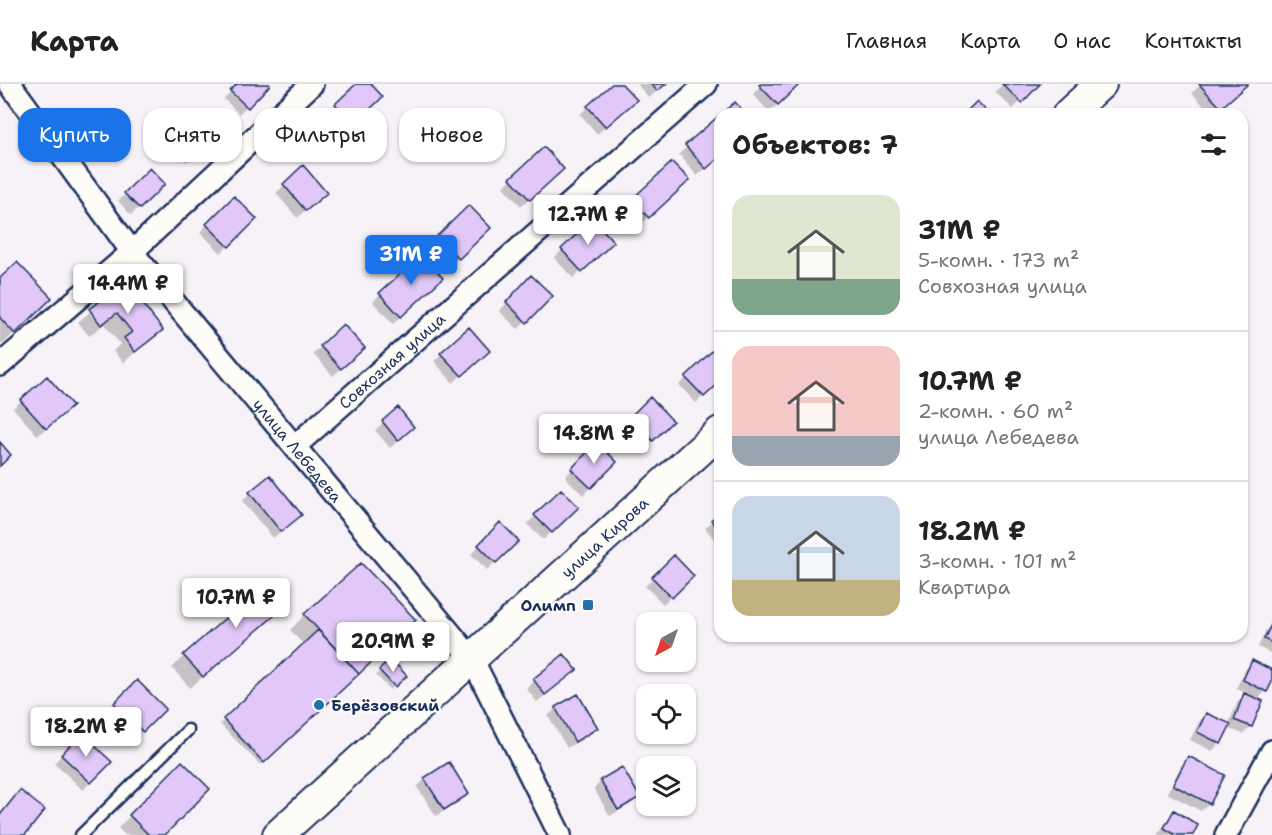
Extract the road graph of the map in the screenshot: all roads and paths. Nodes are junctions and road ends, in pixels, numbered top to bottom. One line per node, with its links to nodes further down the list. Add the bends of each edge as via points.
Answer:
1 (9, 84): 6 (street, улица Лебедева)
2 (312, 84): 6 (street)
3 (706, 84): 9 (street, Совхозная улица)
4 (1101, 84): 5 (street)
5 (1075, 108)
6 (132, 252): 7 (street); 9 (street, улица Лебедева)
7 (0, 365)
8 (714, 437): 10 (street, улица Кирова)
9 (295, 446): 10 (street, улица Лебедева)
10 (472, 659): 14 (street, улица Кирова); 15 (street, улица Лебедева)
11 (188, 730): 13 (lane)
12 (1272, 751): 16 (street)
13 (81, 835)
14 (278, 835)
15 (560, 835)
16 (1226, 835)

